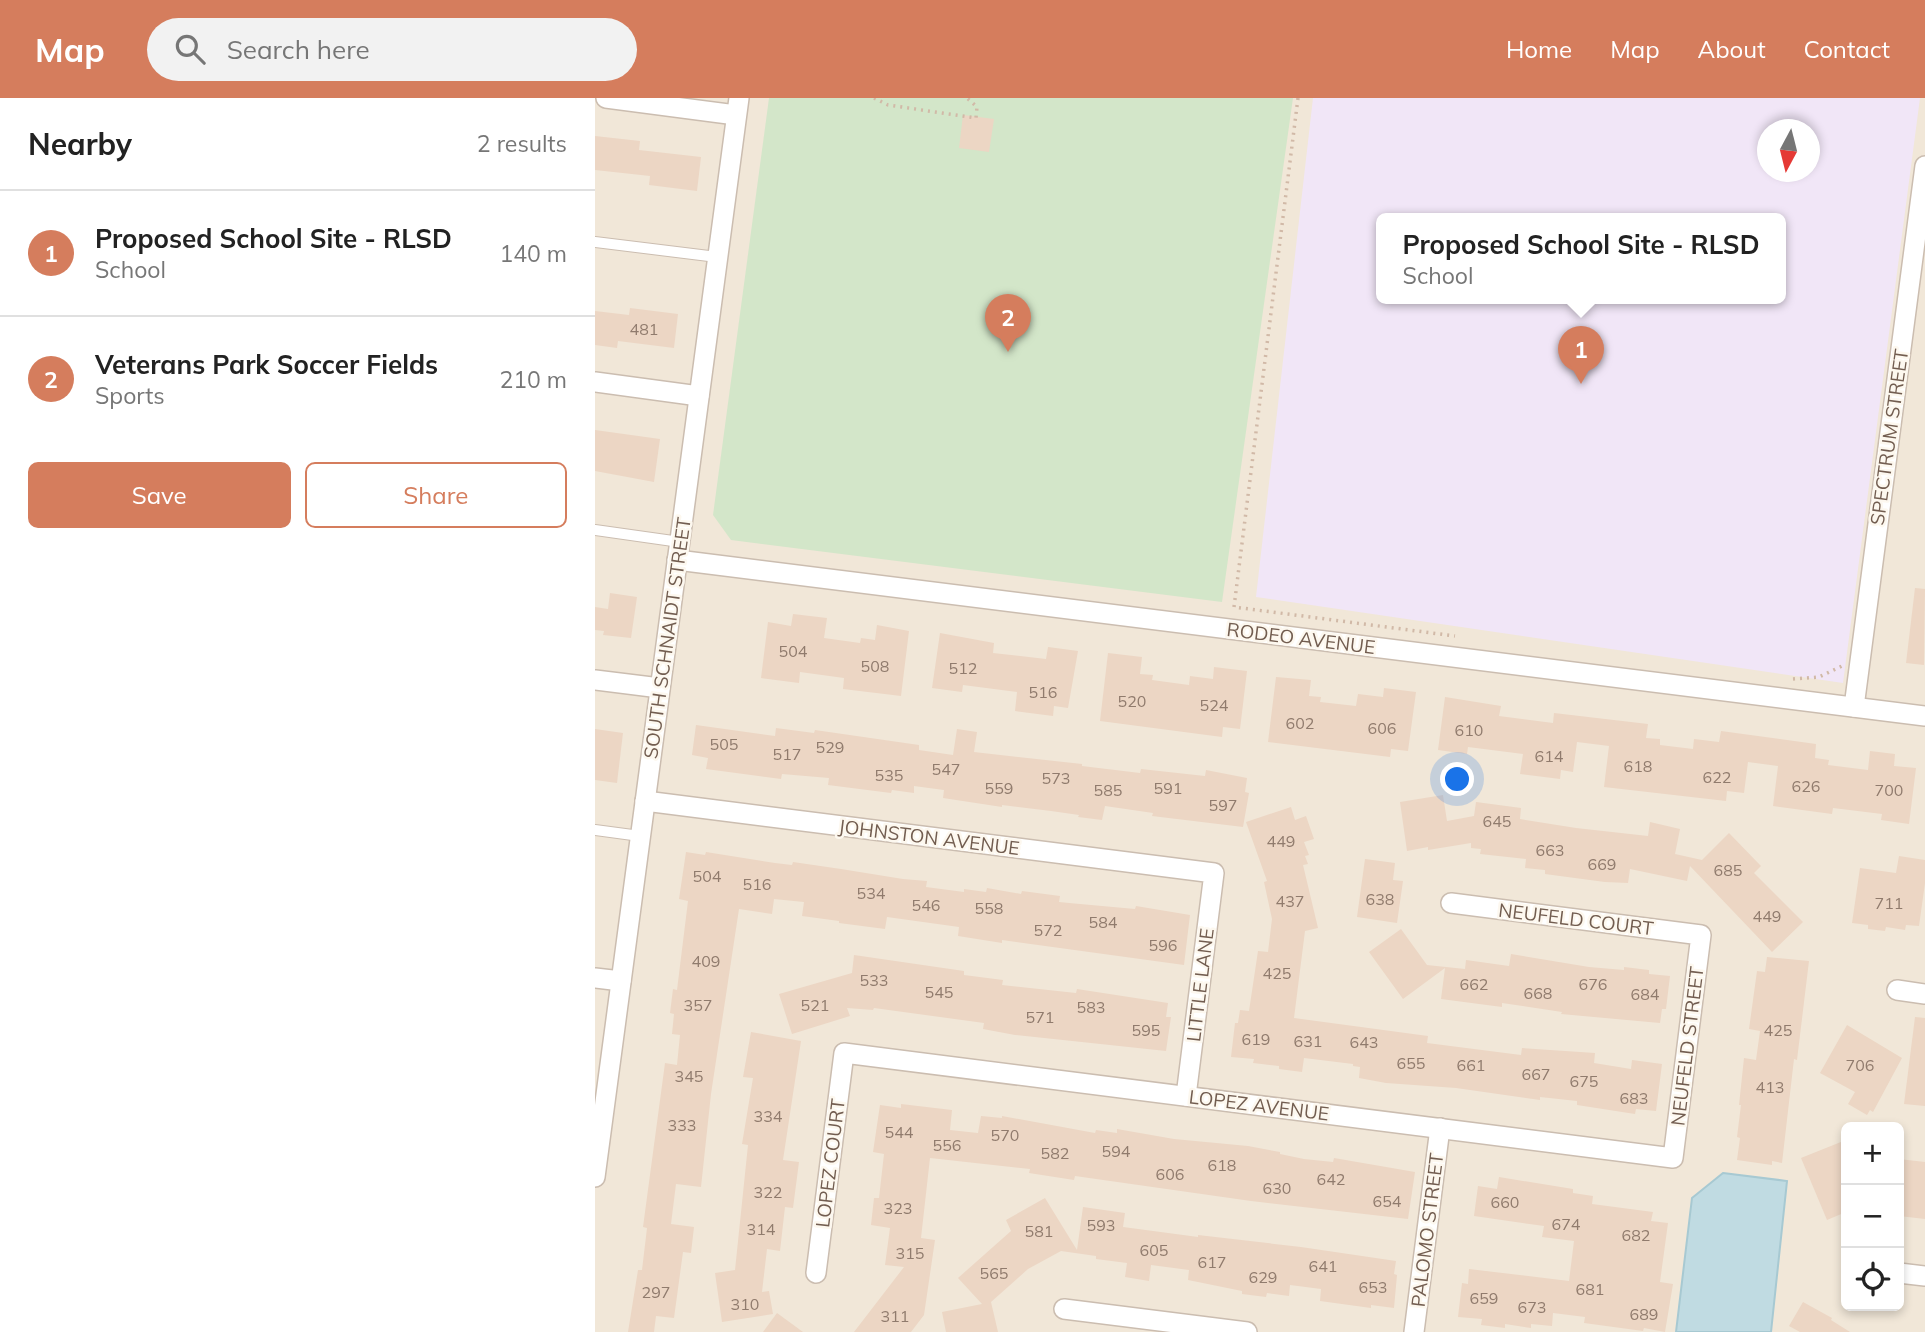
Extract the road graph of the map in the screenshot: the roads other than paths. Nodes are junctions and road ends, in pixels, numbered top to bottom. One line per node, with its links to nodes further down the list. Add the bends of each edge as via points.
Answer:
1 (606, 98): 2 (street)
2 (738, 107): 5 (street, SOUTH SCHNAIDT STREET)
3 (1925, 166): 12 (street, SPECTRUM STREET)
4 (595, 242): 5 (lane)
5 (717, 257): 7 (street, SOUTH SCHNAIDT STREET)
6 (595, 383): 7 (street)
7 (699, 396): 9 (street, SOUTH SCHNAIDT STREET)
8 (595, 530): 9 (lane)
9 (678, 551): 11 (street, SOUTH SCHNAIDT STREET); 12 (street, RODEO AVENUE)
10 (595, 680): 11 (street)
11 (660, 688): 14 (street, SOUTH SCHNAIDT STREET)
12 (1854, 707): 13 (street, RODEO AVENUE)
13 (1925, 716)
14 (645, 801): 16 (street, SOUTH SCHNAIDT STREET); 17 (street, JOHNSTON AVENUE)
15 (595, 830): 16 (lane)
16 (641, 836): 21 (street, SOUTH SCHNAIDT STREET)
17 (1214, 873): 25 (street, LITTLE LANE)
18 (1451, 903): 19 (street, NEUFELD COURT)
19 (1701, 935): 28 (street, NEUFELD STREET)
20 (595, 978): 21 (street)
21 (621, 981): 26 (street, SOUTH SCHNAIDT STREET)
22 (1897, 990): 23 (street)
23 (1925, 993)
24 (844, 1053): 25 (street, LOPEZ AVENUE); 30 (street, LOPEZ COURT)
25 (1186, 1096): 27 (street, LOPEZ AVENUE)
26 (599, 1117): 29 (street, SOUTH SCHNAIDT STREET)
27 (1440, 1128): 28 (street, LOPEZ AVENUE); 35 (street, PALOMO STREET)
28 (1673, 1158)
29 (595, 1177)
30 (816, 1273)
31 (1904, 1274): 32 (street)
32 (1925, 1276)
33 (1064, 1309): 34 (street)
34 (1247, 1332)
35 (1414, 1332)

